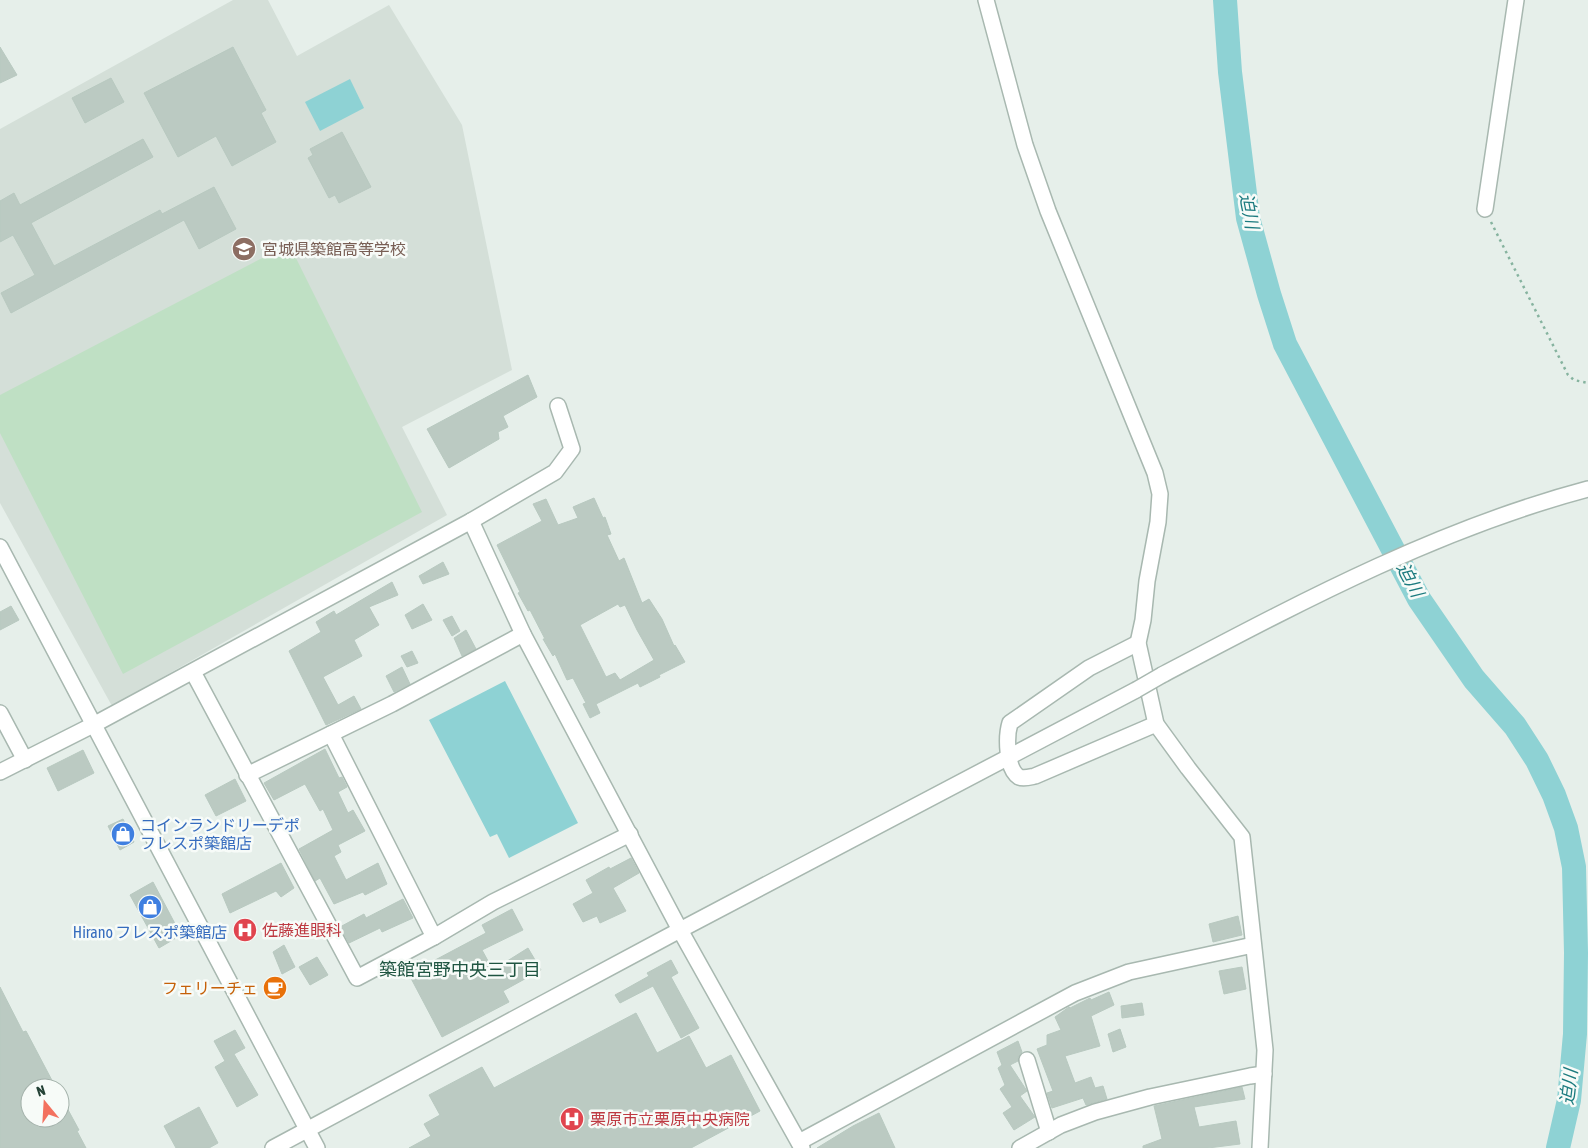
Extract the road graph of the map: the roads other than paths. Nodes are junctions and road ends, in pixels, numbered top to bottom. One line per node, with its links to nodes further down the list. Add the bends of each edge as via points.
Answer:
1 (986, 0): 9 (street, via 1025,145 1048,211 1155,473 1160,494)
2 (1516, 0): 3 (street)
3 (1484, 209)
4 (558, 406): 6 (street, via 572,449 555,472)
5 (1584, 490): 15 (street, bridge, via 1483,523 1377,565 1306,599)
6 (471, 521): 8 (street); 10 (street)
7 (0, 547): 12 (street)
8 (523, 634): 14 (street); 19 (street)
9 (1138, 643): 13 (street); 15 (street, via 1089,668 1010,723 1007,739)
10 (193, 672): 12 (street); 18 (street)
11 (0, 713): 16 (street)
12 (95, 724): 16 (street); 25 (street)
13 (1156, 724): 15 (street, via 1026,778 1014,772); 22 (street, via 1242,836)
14 (331, 734): 18 (street); 21 (street)
15 (1009, 756): 20 (street)
16 (24, 760): 17 (street)
17 (0, 772)
18 (247, 775): 21 (street, via 357,978)
19 (630, 834): 20 (street); 21 (street, via 493,902)
20 (680, 930): 25 (street); 27 (street)
21 (434, 937)
22 (1253, 945): 24 (street, via 1265,1050); 27 (street, via 1129,972 1075,993)
23 (1027, 1060): 26 (street)
24 (1264, 1074): 26 (street, via 1131,1102 1095,1112); 31 (street)
25 (308, 1130): 28 (street); 29 (street)
26 (1049, 1132): 30 (street)
27 (800, 1145)
28 (273, 1148)
29 (317, 1148)
30 (1020, 1148)
31 (1260, 1148)

